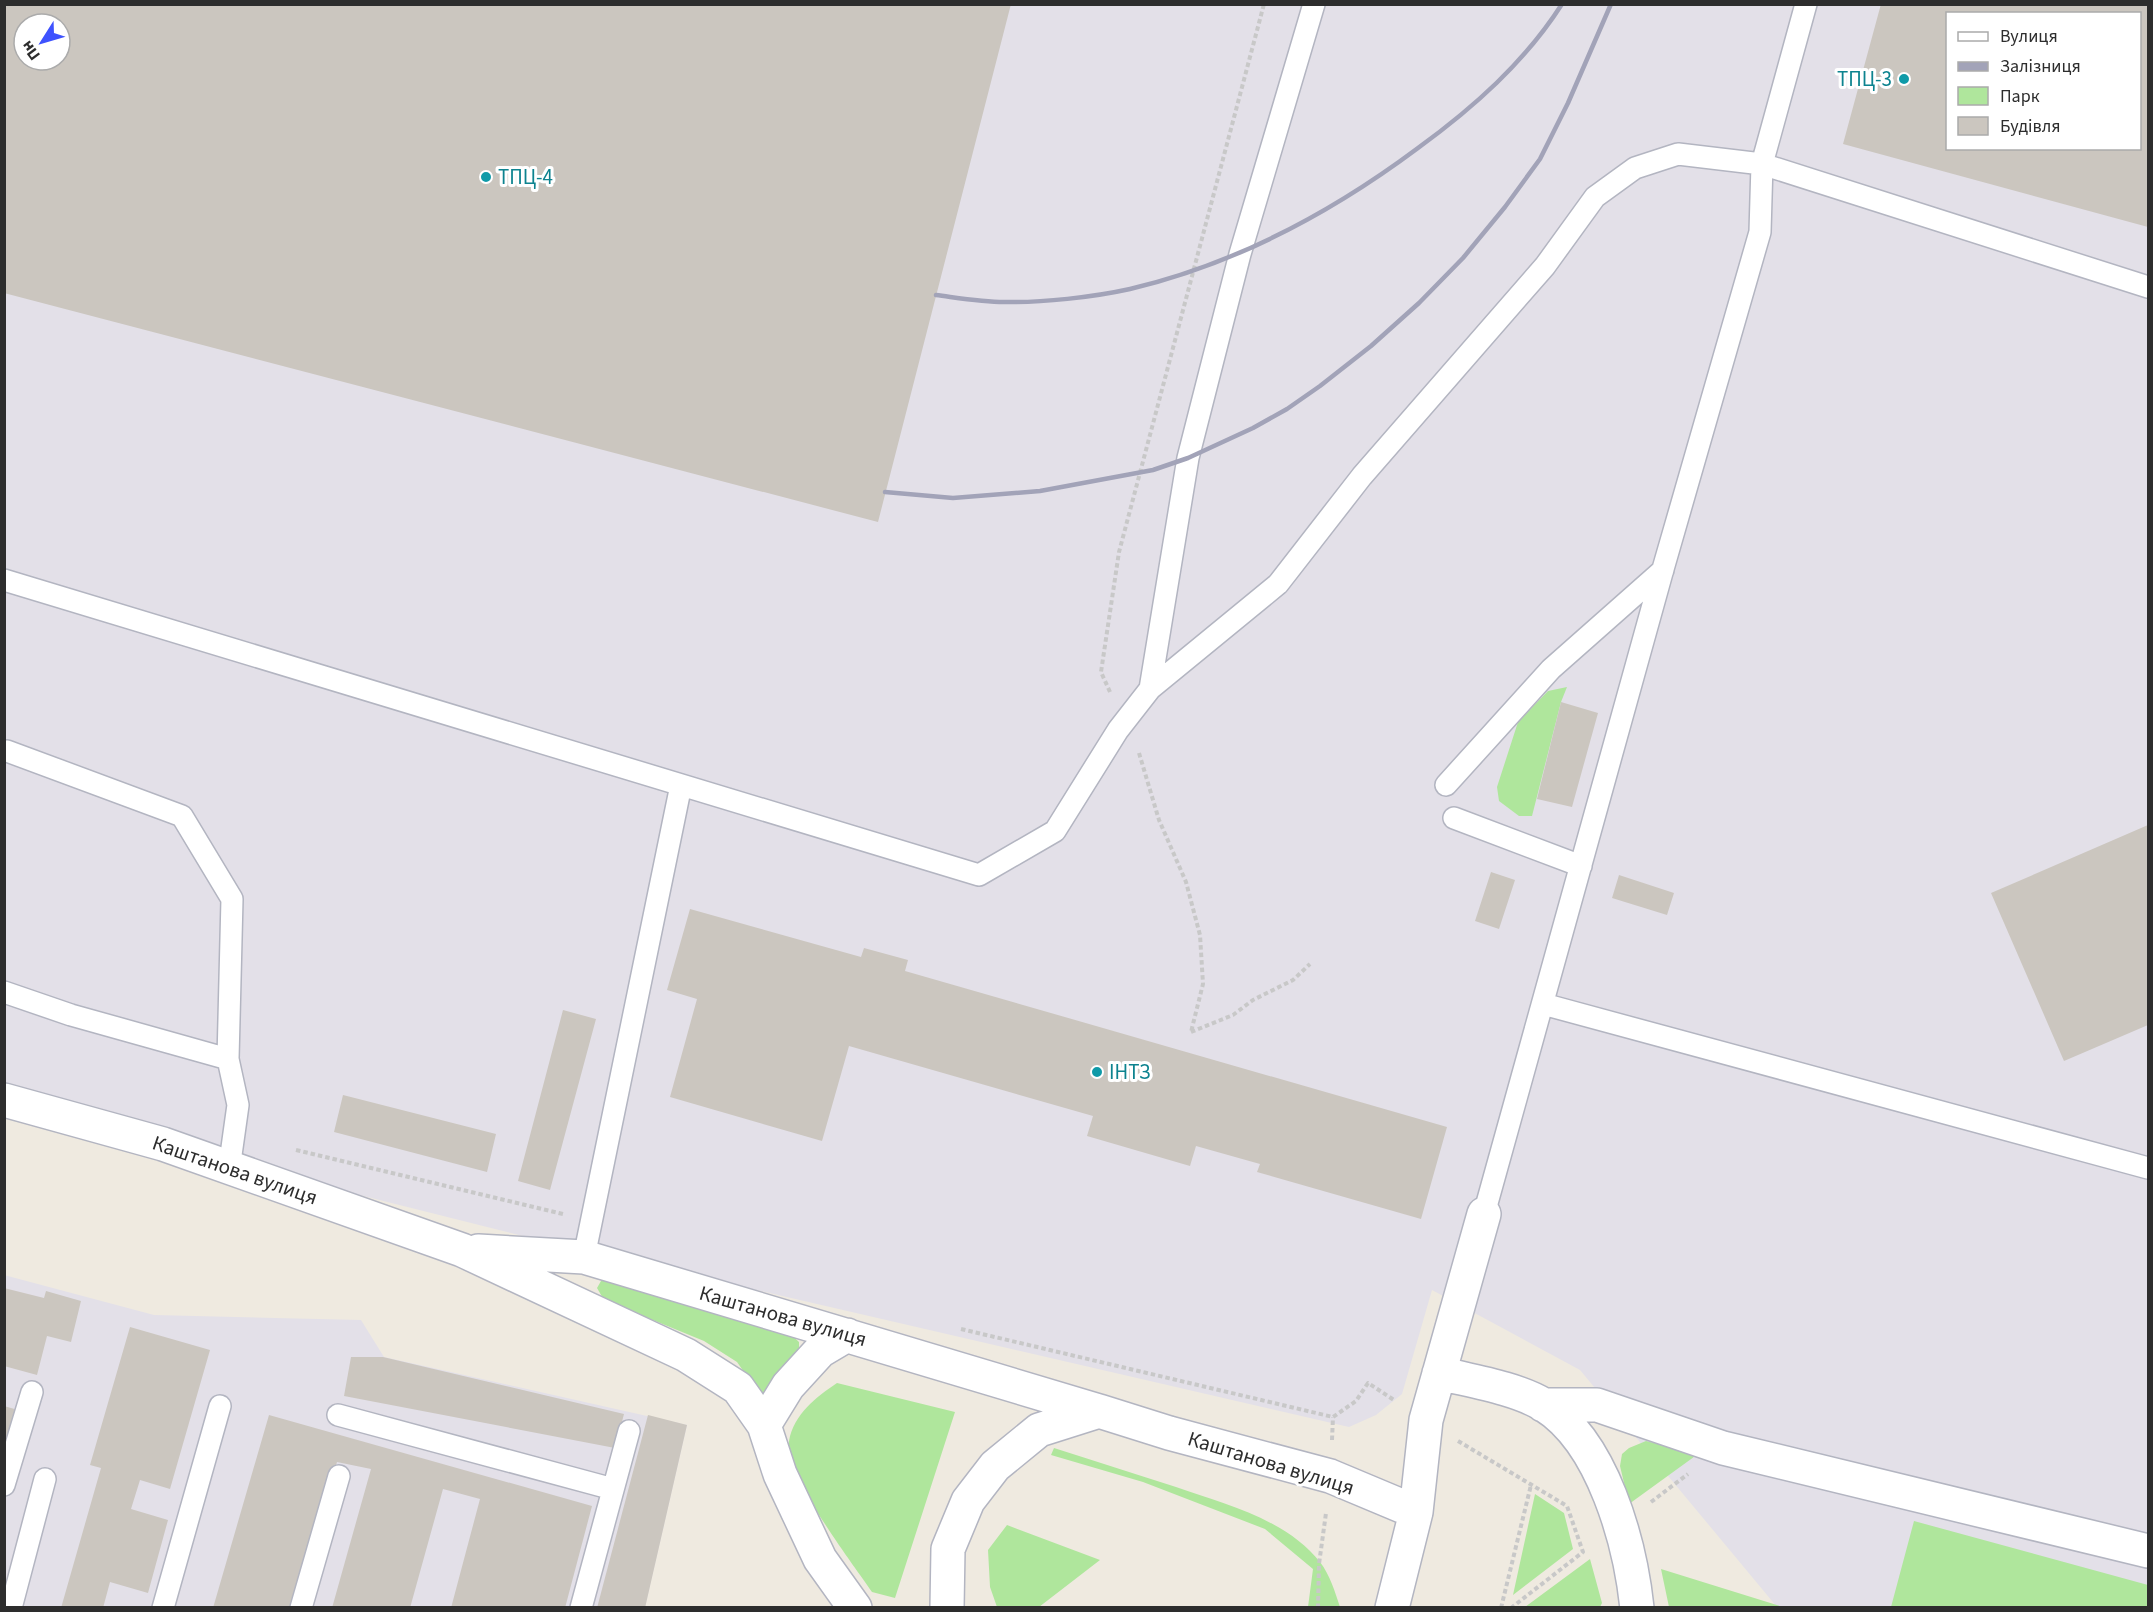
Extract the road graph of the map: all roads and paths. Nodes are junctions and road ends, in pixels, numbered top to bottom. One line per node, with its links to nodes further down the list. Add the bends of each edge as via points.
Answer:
1 (1264, 4): 9 (path, via 1119,552 1101,672)
2 (1314, 4): 8 (lane, via 1240,254 1188,458)
3 (1806, 4): 4 (lane)
4 (1762, 164): 5 (lane); 6 (lane, via 1760,232); 8 (lane, via 1678,154 1635,168 1595,197 1545,266 1362,476 1278,584)
5 (2148, 287)
6 (1663, 569): 12 (lane, via 1551,669); 14 (lane)
7 (4, 580): 11 (lane)
8 (1150, 689): 9 (lane)
9 (1125, 722): 11 (lane, via 1055,831 979,875); 15 (path, via 1140,754 1159,820 1186,882 1200,935 1203,984 1191,1032 1233,1015 1293,980)
10 (7, 751): 18 (lane, via 182,816 232,899)
11 (681, 785): 24 (lane)
12 (1446, 785)
13 (1454, 818): 14 (lane)
14 (1581, 866): 17 (lane)
15 (1310, 964)
16 (4, 992): 18 (lane, via 70,1015)
17 (1543, 1004): 20 (lane); 22 (lane)
18 (228, 1059): 21 (lane, via 238,1105)
19 (4, 1100): 21 (street, Каштанова вулиця, via 163,1144)
20 (2148, 1168)
21 (229, 1169): 23 (street, Каштанова вулиця)
22 (1484, 1214): 27 (street)
23 (462, 1250): 24 (street, Каштанова вулиця); 34 (street, Каштанова вулиця, via 686,1355 738,1388)
24 (584, 1257): 26 (street, Каштанова вулиця)
25 (950, 1327): 28 (path, via 1333,1417 1356,1401)
26 (847, 1335): 32 (street, Каштанова вулиця); 34 (street, via 820,1351 788,1386)
27 (1439, 1373): 30 (street, via 1505,1389); 42 (street, via 1426,1420)
28 (1368, 1383)
29 (32, 1392): 39 (lane)
30 (1543, 1405): 43 (street, via 1597,1405 1723,1448); 53 (street, via 1572,1427 1603,1476 1620,1524)
31 (220, 1406): 45 (lane)
32 (1099, 1411): 42 (street, Каштанова вулиця, via 1330,1476); 49 (street, via 1039,1430 995,1466 968,1501 948,1549)
33 (338, 1414): 41 (lane)
34 (764, 1425): 48 (street, Каштанова вулиця, via 780,1474 820,1559)
35 (629, 1431): 41 (lane)
36 (1454, 1438): 40 (path)
37 (339, 1476): 46 (lane)
38 (45, 1479): 44 (lane)
39 (4, 1485)
40 (1531, 1485): 51 (path); 52 (path, via 1567,1506 1583,1552)
41 (614, 1489): 47 (lane)
42 (1416, 1512): 50 (street)
43 (2148, 1551)
44 (11, 1608)
45 (164, 1608)
46 (301, 1608)
47 (582, 1608)
48 (855, 1608)
49 (947, 1608)
50 (1392, 1608)
51 (1501, 1608)
52 (1511, 1608)
53 (1637, 1608)

